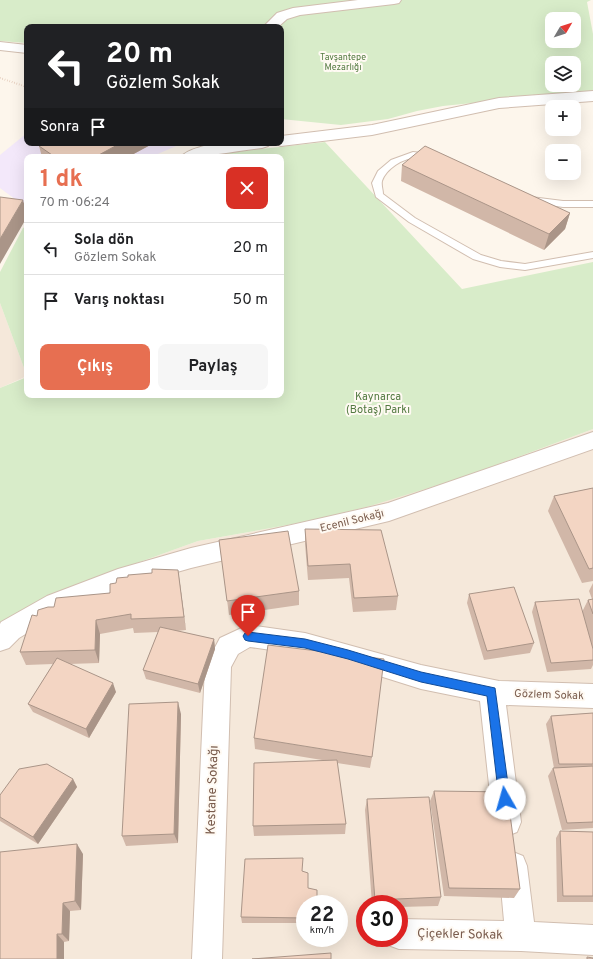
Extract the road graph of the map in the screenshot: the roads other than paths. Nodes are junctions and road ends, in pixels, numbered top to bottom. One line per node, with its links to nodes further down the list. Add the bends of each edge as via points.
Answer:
1 (394, 0): 2 (street, via 298,11 282,16)
2 (273, 24)
3 (0, 46): 4 (street)
4 (24, 48)
5 (593, 96): 6 (street, via 499,103 372,130)
6 (284, 141)
7 (236, 146): 8 (street, via 211,149)
8 (197, 154)
9 (441, 161): 12 (lane, via 413,155 394,162 381,173 377,183 380,195 412,220 477,257 500,264 525,267)
10 (519, 195): 11 (lane, via 533,201)
11 (593, 204)
12 (593, 255)
13 (593, 440): 15 (street, Ecenil Sokağı, via 389,512 191,558 118,579 56,603 10,630)
14 (248, 636): 16 (street, Gözlem Sokak, via 305,644 421,677); 21 (street, Kestane Sokağı, via 229,646 218,666)
15 (0, 640)
16 (492, 692): 17 (street, Gözlem Sokak); 19 (street)
17 (593, 696)
18 (408, 934): 19 (street, Çiçekler Sokak)
19 (521, 936): 20 (street, Çiçekler Sokak)
20 (593, 940)
21 (207, 959)

